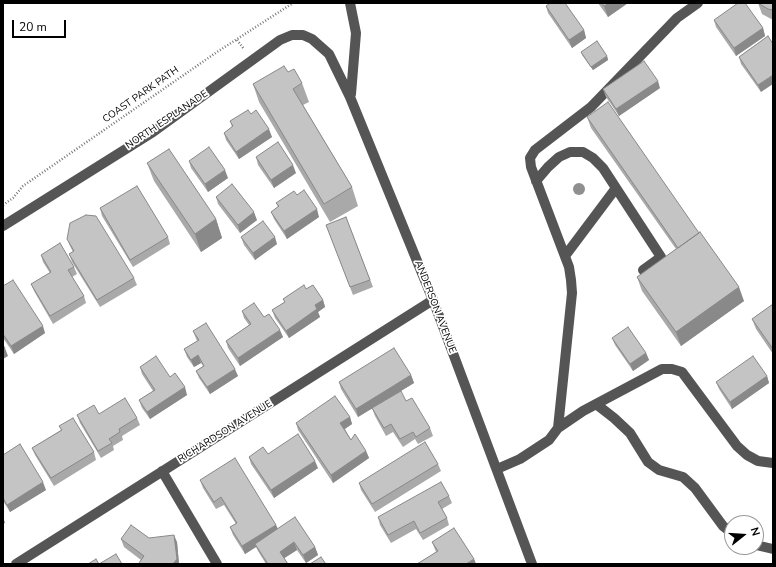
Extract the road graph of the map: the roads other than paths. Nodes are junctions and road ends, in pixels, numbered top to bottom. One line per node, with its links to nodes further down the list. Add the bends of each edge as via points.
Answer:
1 (350, 3): 4 (street, via 356,34)
2 (698, 3): 5 (street, via 677,18 591,107 536,150 530,158)
3 (329, 54): 4 (street, ANDERSON AVENUE); 7 (street, NORTH ESPLANADE, via 303,34 280,40 153,132)
4 (350, 97): 10 (street, ANDERSON AVENUE)
5 (536, 181): 6 (street, via 558,157 570,152 583,152 603,168); 8 (street)
6 (616, 188): 8 (street); 9 (street, via 661,257)
7 (3, 226)
8 (565, 256): 12 (street, via 569,266 572,293)
9 (643, 270)
10 (433, 300): 14 (street, ANDERSON AVENUE); 15 (street, RICHARDSON AVENUE)
11 (596, 404): 12 (street); 13 (street, via 662,369 682,372 737,446 758,461); 16 (street, via 630,433 648,462 659,470 683,476)
12 (558, 428): 14 (street, via 549,440 520,459)
13 (773, 463)
14 (497, 469): 19 (street, ANDERSON AVENUE)
15 (162, 471): 17 (street, RICHARDSON AVENUE); 18 (street)
16 (724, 527)
17 (16, 564)
18 (217, 564)
19 (532, 564)

